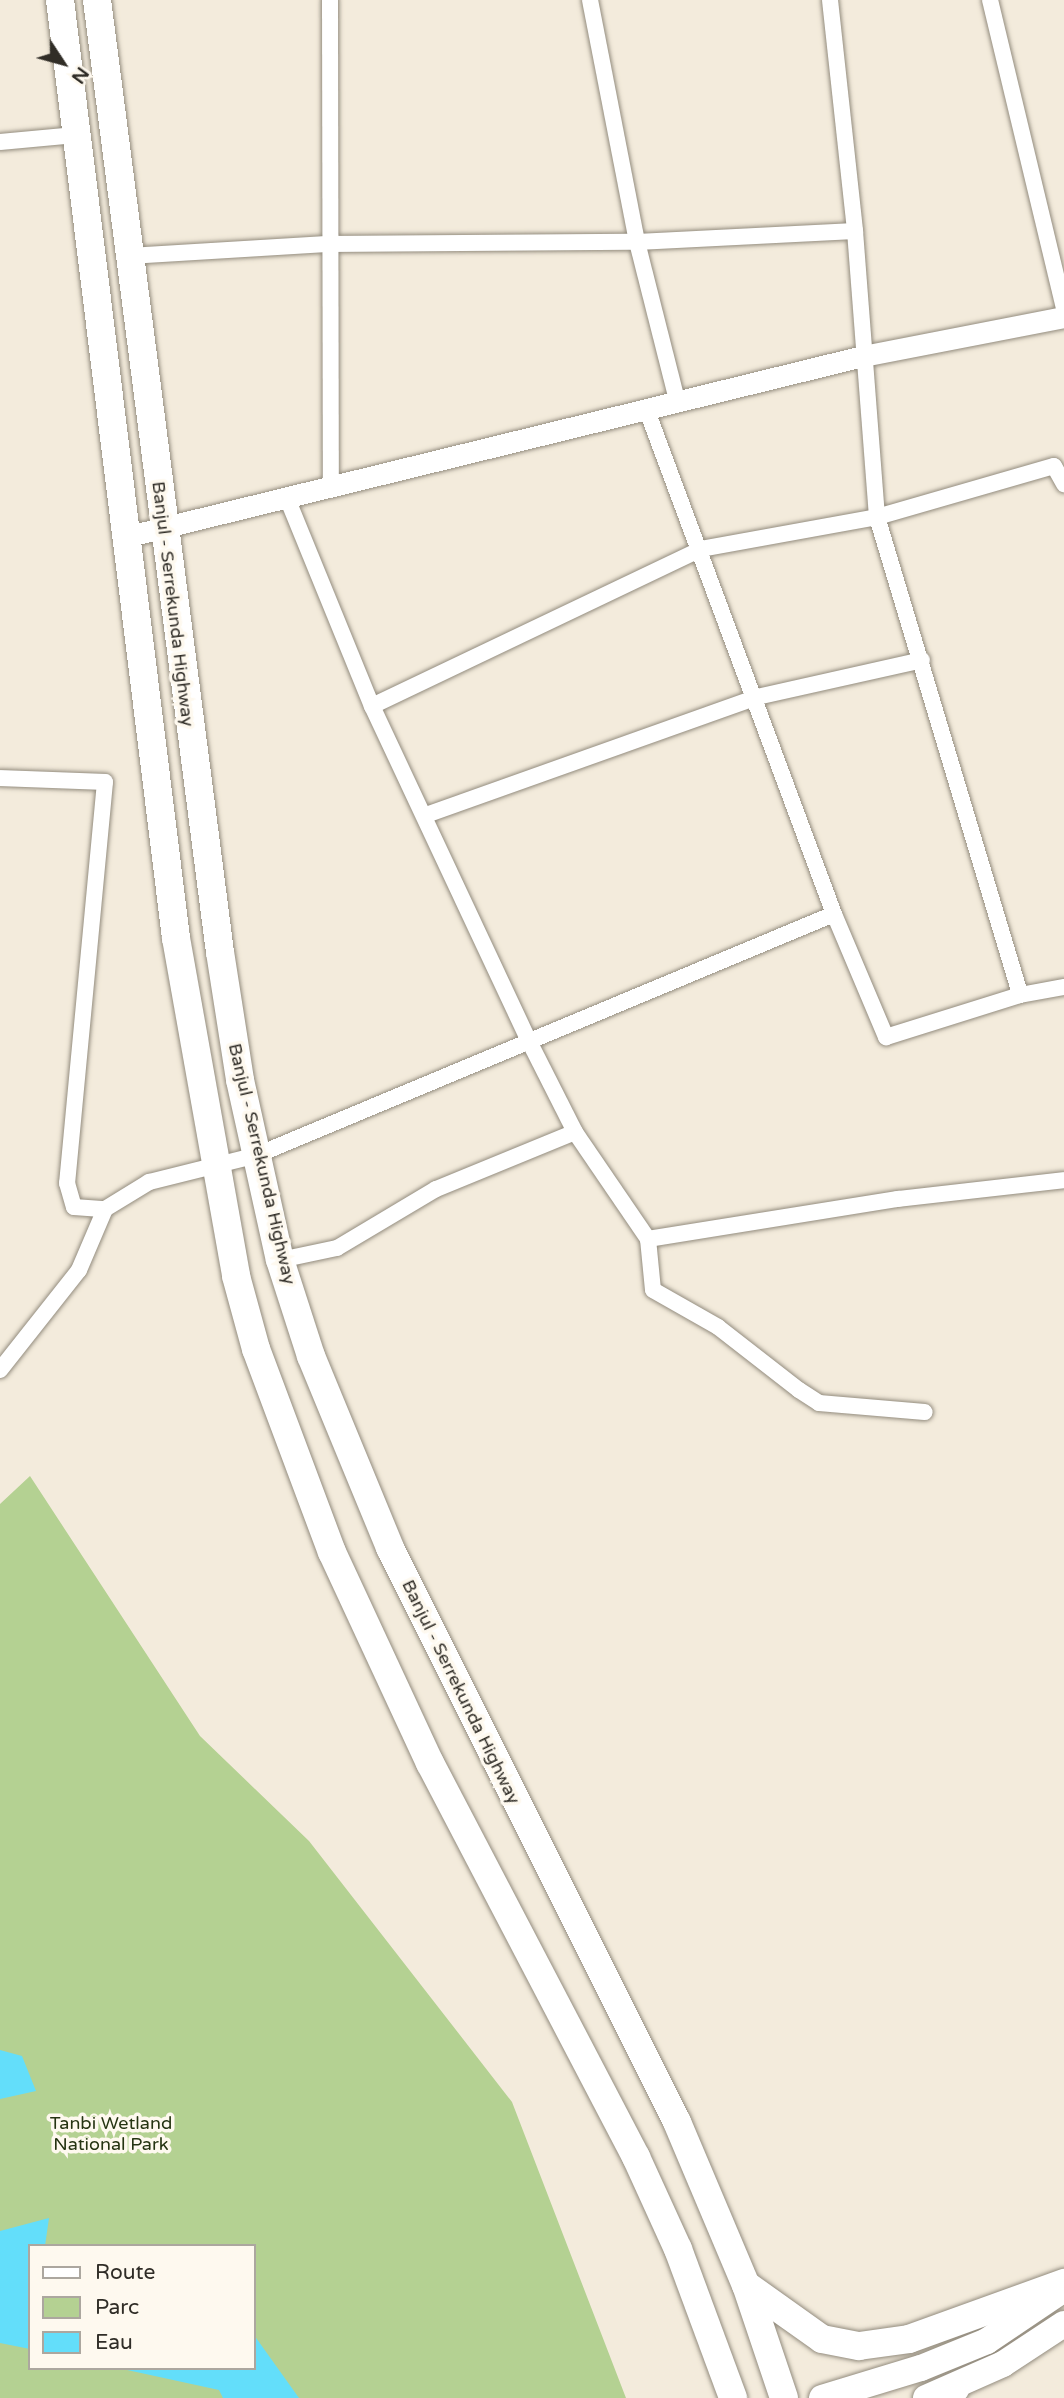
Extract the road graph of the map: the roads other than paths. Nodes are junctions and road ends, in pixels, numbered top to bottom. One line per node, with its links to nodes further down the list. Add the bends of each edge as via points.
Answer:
1 (60, 0): 7 (highway, Banjul - Serrekunda Highway)
2 (97, 0): 12 (highway, Banjul - Serrekunda Highway)
3 (330, 0): 11 (street)
4 (590, 0): 10 (street)
5 (830, 0): 9 (street)
6 (990, 0): 13 (street)
7 (76, 135): 8 (street); 23 (highway, Banjul - Serrekunda Highway)
8 (0, 142)
9 (855, 231): 10 (street); 15 (street)
10 (637, 242): 11 (street); 16 (street)
11 (327, 244): 12 (street); 19 (street)
12 (129, 256): 22 (highway, Banjul - Serrekunda Highway)
13 (1064, 308)
14 (1064, 317): 15 (street)
15 (863, 356): 16 (street); 21 (street)
16 (677, 400): 17 (street)
17 (646, 408): 19 (street); 24 (street)
18 (1064, 484): 21 (street, via 1054,466)
19 (331, 487): 20 (street)
20 (287, 498): 22 (street); 27 (street)
21 (877, 517): 24 (street); 25 (street)
22 (163, 527): 23 (street); 35 (highway, Banjul - Serrekunda Highway, via 220,953)
23 (129, 536): 36 (highway, Banjul - Serrekunda Highway, via 176,937)
24 (701, 549): 26 (street); 27 (street)
25 (922, 660): 26 (street); 32 (street, via 942,743)
26 (757, 697): 29 (street); 30 (street)
27 (372, 706): 29 (street)
28 (0, 778): 38 (street, via 105,782 67,1183 74,1207)
29 (426, 815): 33 (street)
30 (834, 914): 32 (street, via 886,1037); 33 (street)
31 (1064, 987): 32 (street)
32 (1020, 995)
33 (529, 1041): 34 (street); 35 (street)
34 (575, 1132): 39 (street); 40 (street, via 436,1189 337,1248)
35 (257, 1155): 36 (street); 40 (highway, Banjul - Serrekunda Highway)
36 (216, 1165): 38 (street, via 149,1182); 48 (highway, Banjul - Serrekunda Highway, via 236,1276 256,1349 332,1552 430,1763 636,2157 678,2249)
37 (1064, 1180): 39 (street, via 898,1199)
38 (105, 1209): 41 (street, via 79,1270)
39 (648, 1239): 42 (street, via 653,1290 718,1327 819,1403)
40 (280, 1260): 44 (highway, Banjul - Serrekunda Highway, via 311,1356 390,1548 677,2122)
41 (0, 1370)
42 (925, 1412)
43 (1064, 2283): 44 (highway, via 909,2339 859,2346 822,2339)
44 (746, 2285): 49 (highway, Banjul - Serrekunda Highway)
45 (1064, 2289): 50 (main road, via 987,2341 921,2368)
46 (1064, 2324): 47 (main road)
47 (951, 2393): 51 (main road)
48 (733, 2398)
49 (784, 2398)
50 (822, 2398)
51 (926, 2398)

